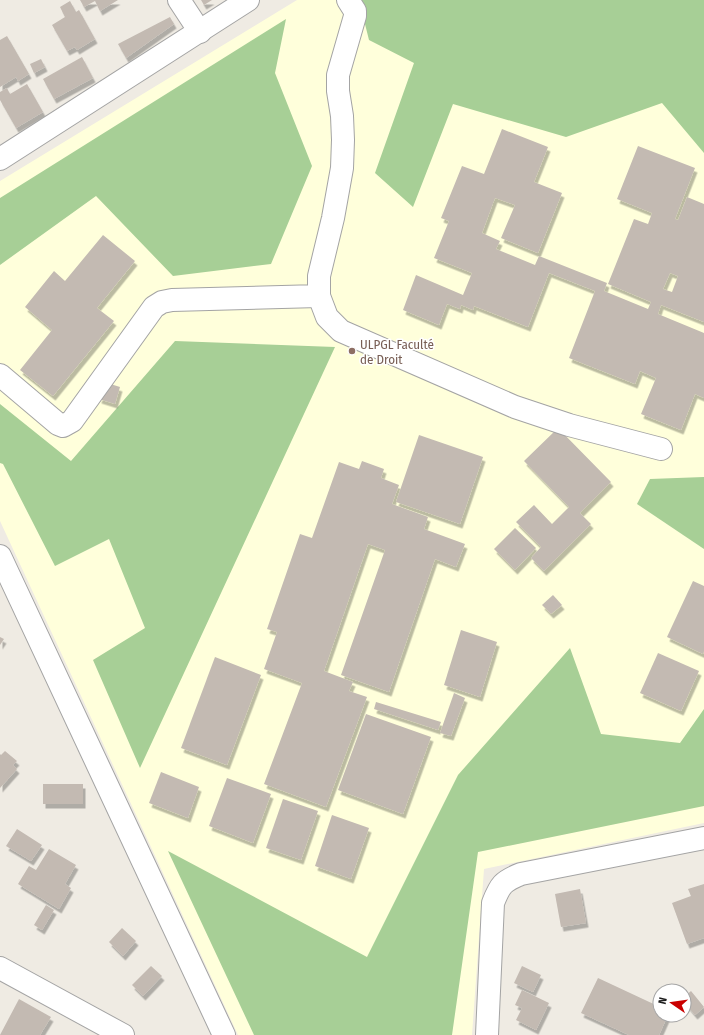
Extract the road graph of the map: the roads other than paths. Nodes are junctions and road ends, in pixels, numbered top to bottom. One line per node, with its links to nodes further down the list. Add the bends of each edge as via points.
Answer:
1 (179, 0): 4 (street)
2 (248, 0): 4 (street)
3 (348, 0): 6 (street, via 355,11 355,16 338,75 342,168 319,276)
4 (200, 32): 5 (street)
5 (0, 159)
6 (319, 296): 7 (street, via 162,302 154,307 72,421 63,426); 8 (street, via 327,317 341,331 515,407 569,425)
7 (0, 375)
8 (661, 448)
9 (0, 556): 13 (street)
10 (704, 838): 14 (street, via 521,874 508,879 498,890 493,903)
11 (0, 968): 12 (street)
12 (123, 1035)
13 (224, 1035)
14 (487, 1035)

